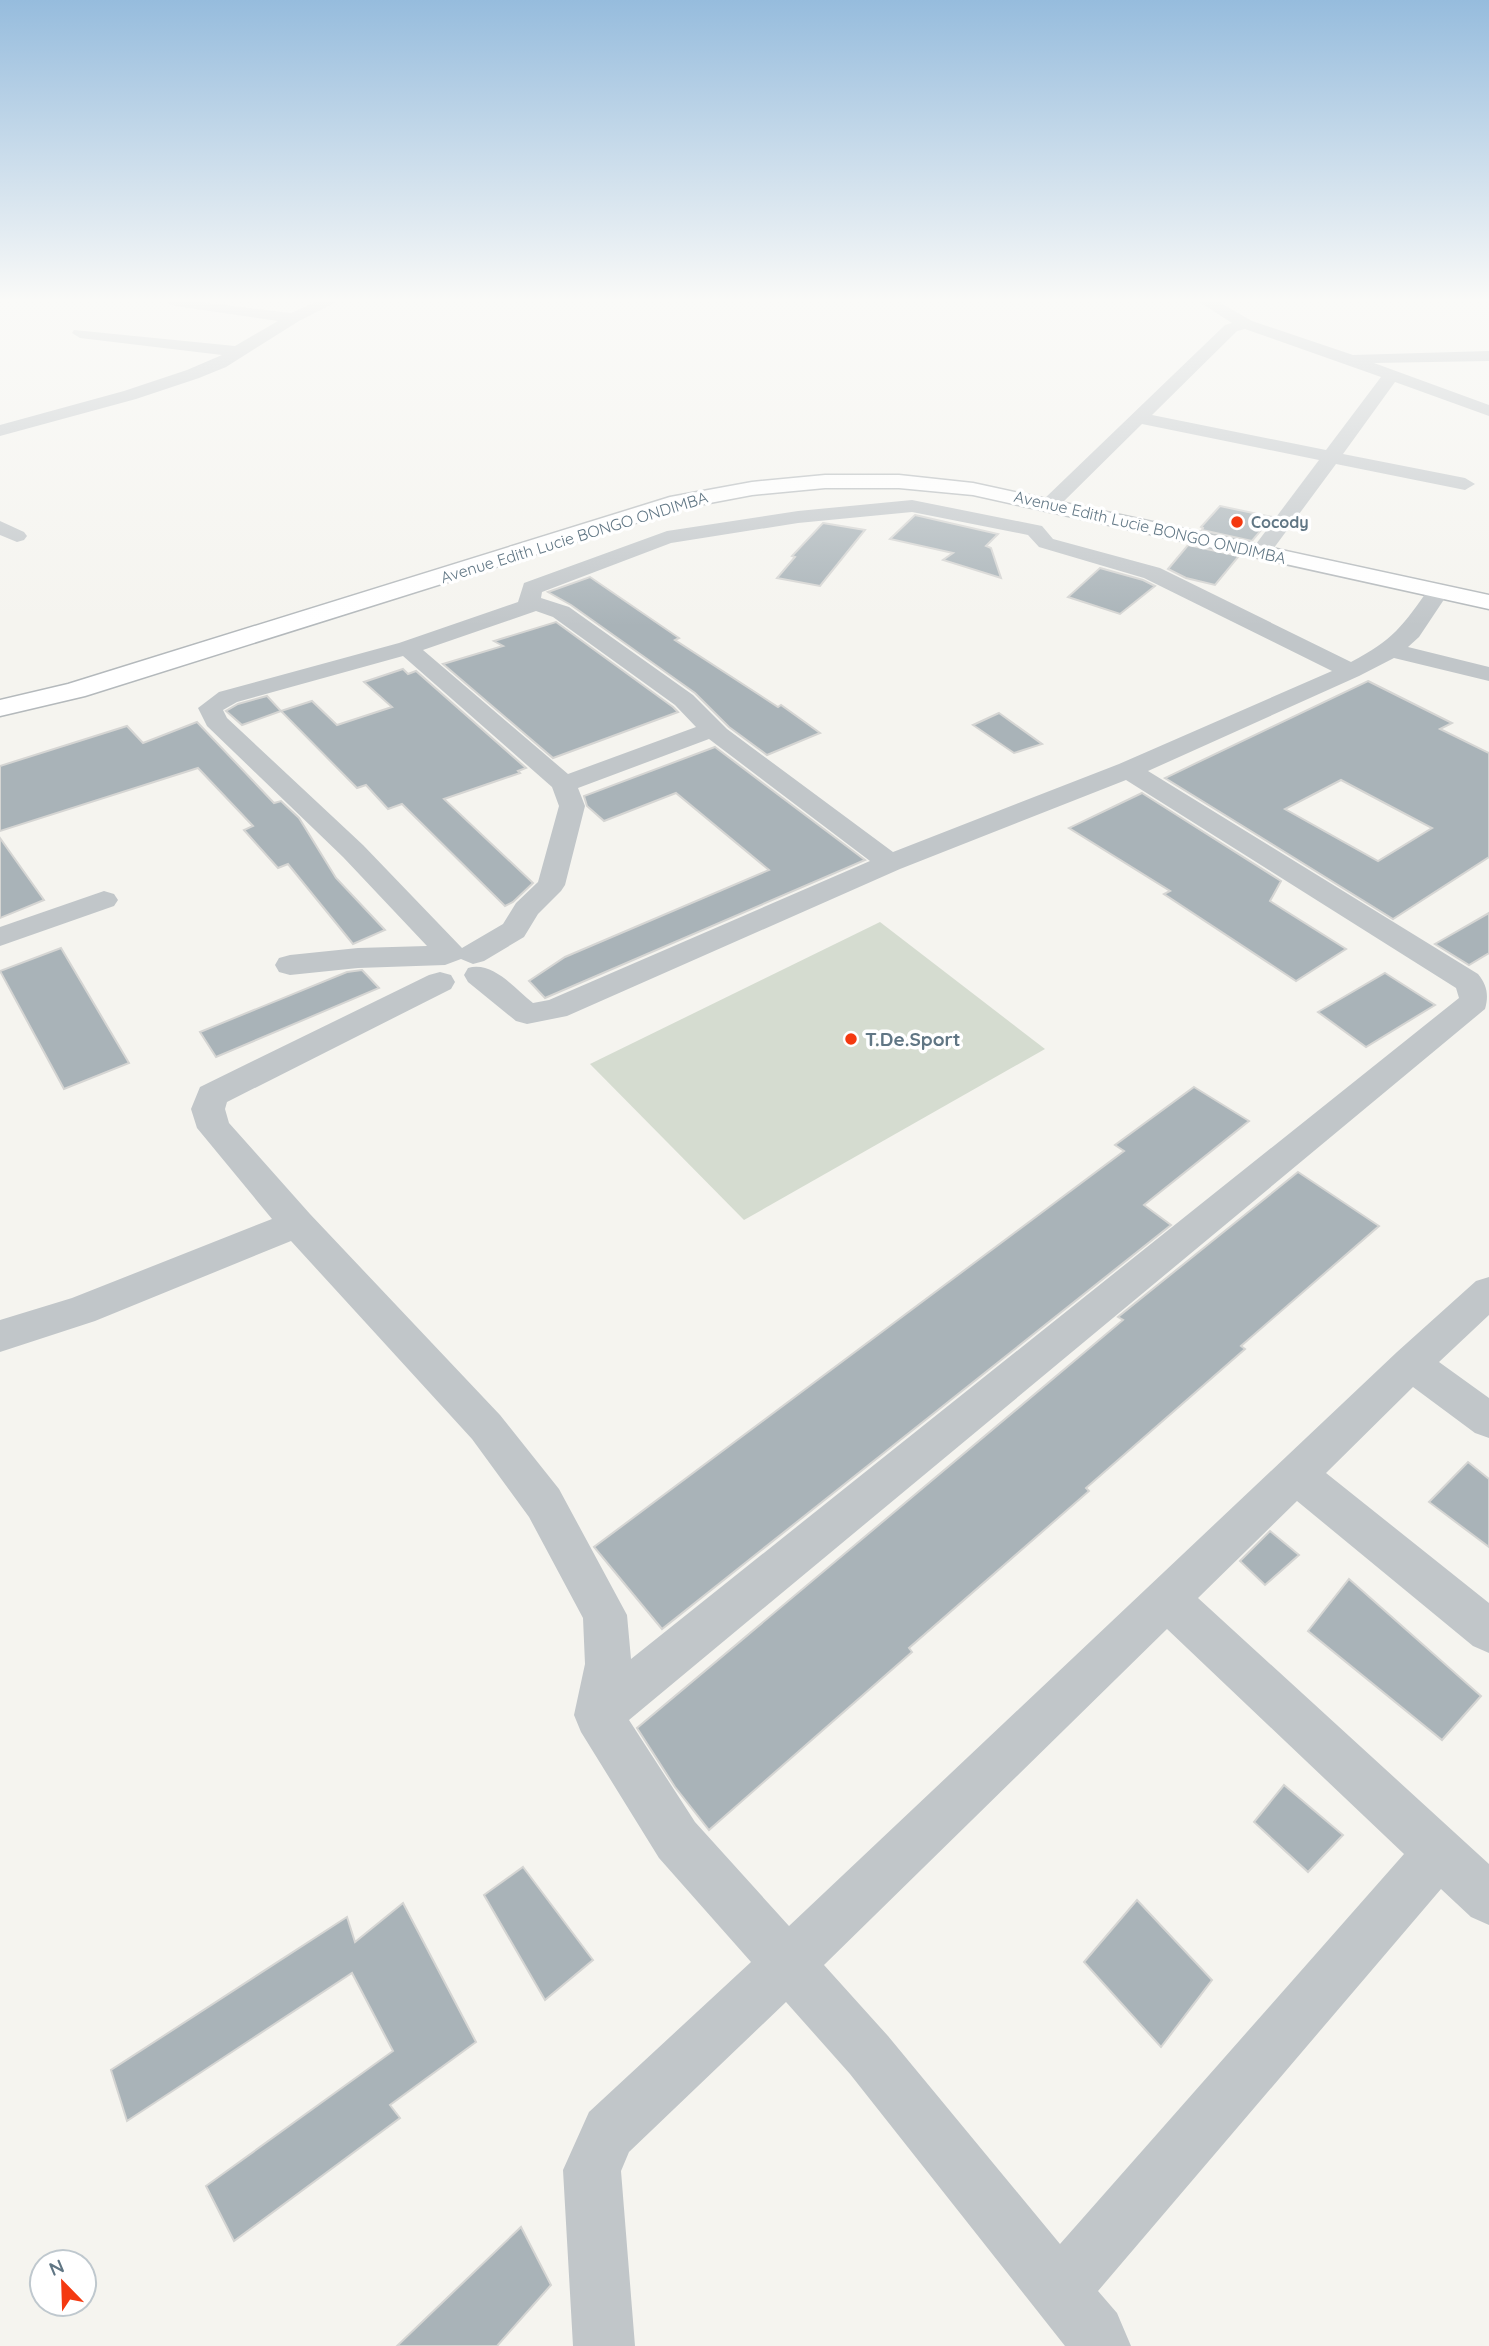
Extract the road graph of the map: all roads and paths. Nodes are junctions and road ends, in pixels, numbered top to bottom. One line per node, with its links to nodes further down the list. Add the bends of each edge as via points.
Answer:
1 (82, 407): 5 (street)
2 (1150, 407): 4 (street)
3 (1369, 407): 6 (street)
4 (1139, 418): 6 (street); 8 (street)
5 (0, 431)
6 (1332, 457): 7 (street); 9 (street)
7 (1465, 484)
8 (1050, 504): 9 (main road, Avenue Edith Lucie BONGO ONDIMBA); 17 (main road, Avenue Edith Lucie BONGO ONDIMBA, via 941,484 858,479 808,480 711,494 76,690)
9 (1261, 552): 10 (main road, Avenue Edith Lucie BONGO ONDIMBA)
10 (1438, 592): 11 (main road, Avenue Edith Lucie BONGO ONDIMBA); 14 (street, via 1411,632)
11 (1489, 603)
12 (528, 606): 13 (street); 15 (street, via 532,588 667,537 912,506 1035,530 1046,543 1152,573); 18 (street, via 561,611 684,700)
13 (407, 648): 20 (street); 24 (street, via 228,697 210,708 216,721 353,851)
14 (1391, 650): 15 (street); 16 (street)
15 (1351, 671): 19 (street)
16 (1489, 674)
17 (0, 708)
18 (713, 729): 20 (street); 21 (street)
19 (1128, 770): 21 (street); 34 (street, via 1467,981 1475,991 1474,1002)
20 (564, 784): 24 (street, via 572,806 551,885 526,909 514,930)
21 (890, 863): 24 (street, via 544,1013 527,1014)
22 (104, 900): 23 (street)
23 (0, 937)
24 (457, 964): 25 (street, via 358,958); 26 (street, via 212,1095 208,1109 214,1128)
25 (290, 965)
26 (297, 1224): 28 (street, via 82,1310); 34 (street, via 486,1427 544,1503 605,1615 608,1664)
27 (1489, 1292): 29 (street)
28 (0, 1336)
29 (1411, 1364): 30 (street); 31 (street)
30 (1489, 1421)
31 (1297, 1475): 32 (street); 33 (street)
32 (1168, 1600): 35 (street); 37 (street)
33 (1489, 1631)
34 (598, 1715): 37 (street, via 677,1840)
35 (1438, 1852): 36 (street); 38 (street)
36 (1489, 1899)
37 (789, 1964): 38 (street, via 869,2055); 39 (street, via 609,2132 592,2170)
38 (1059, 2291): 40 (street)
39 (604, 2346)
40 (1100, 2346)

